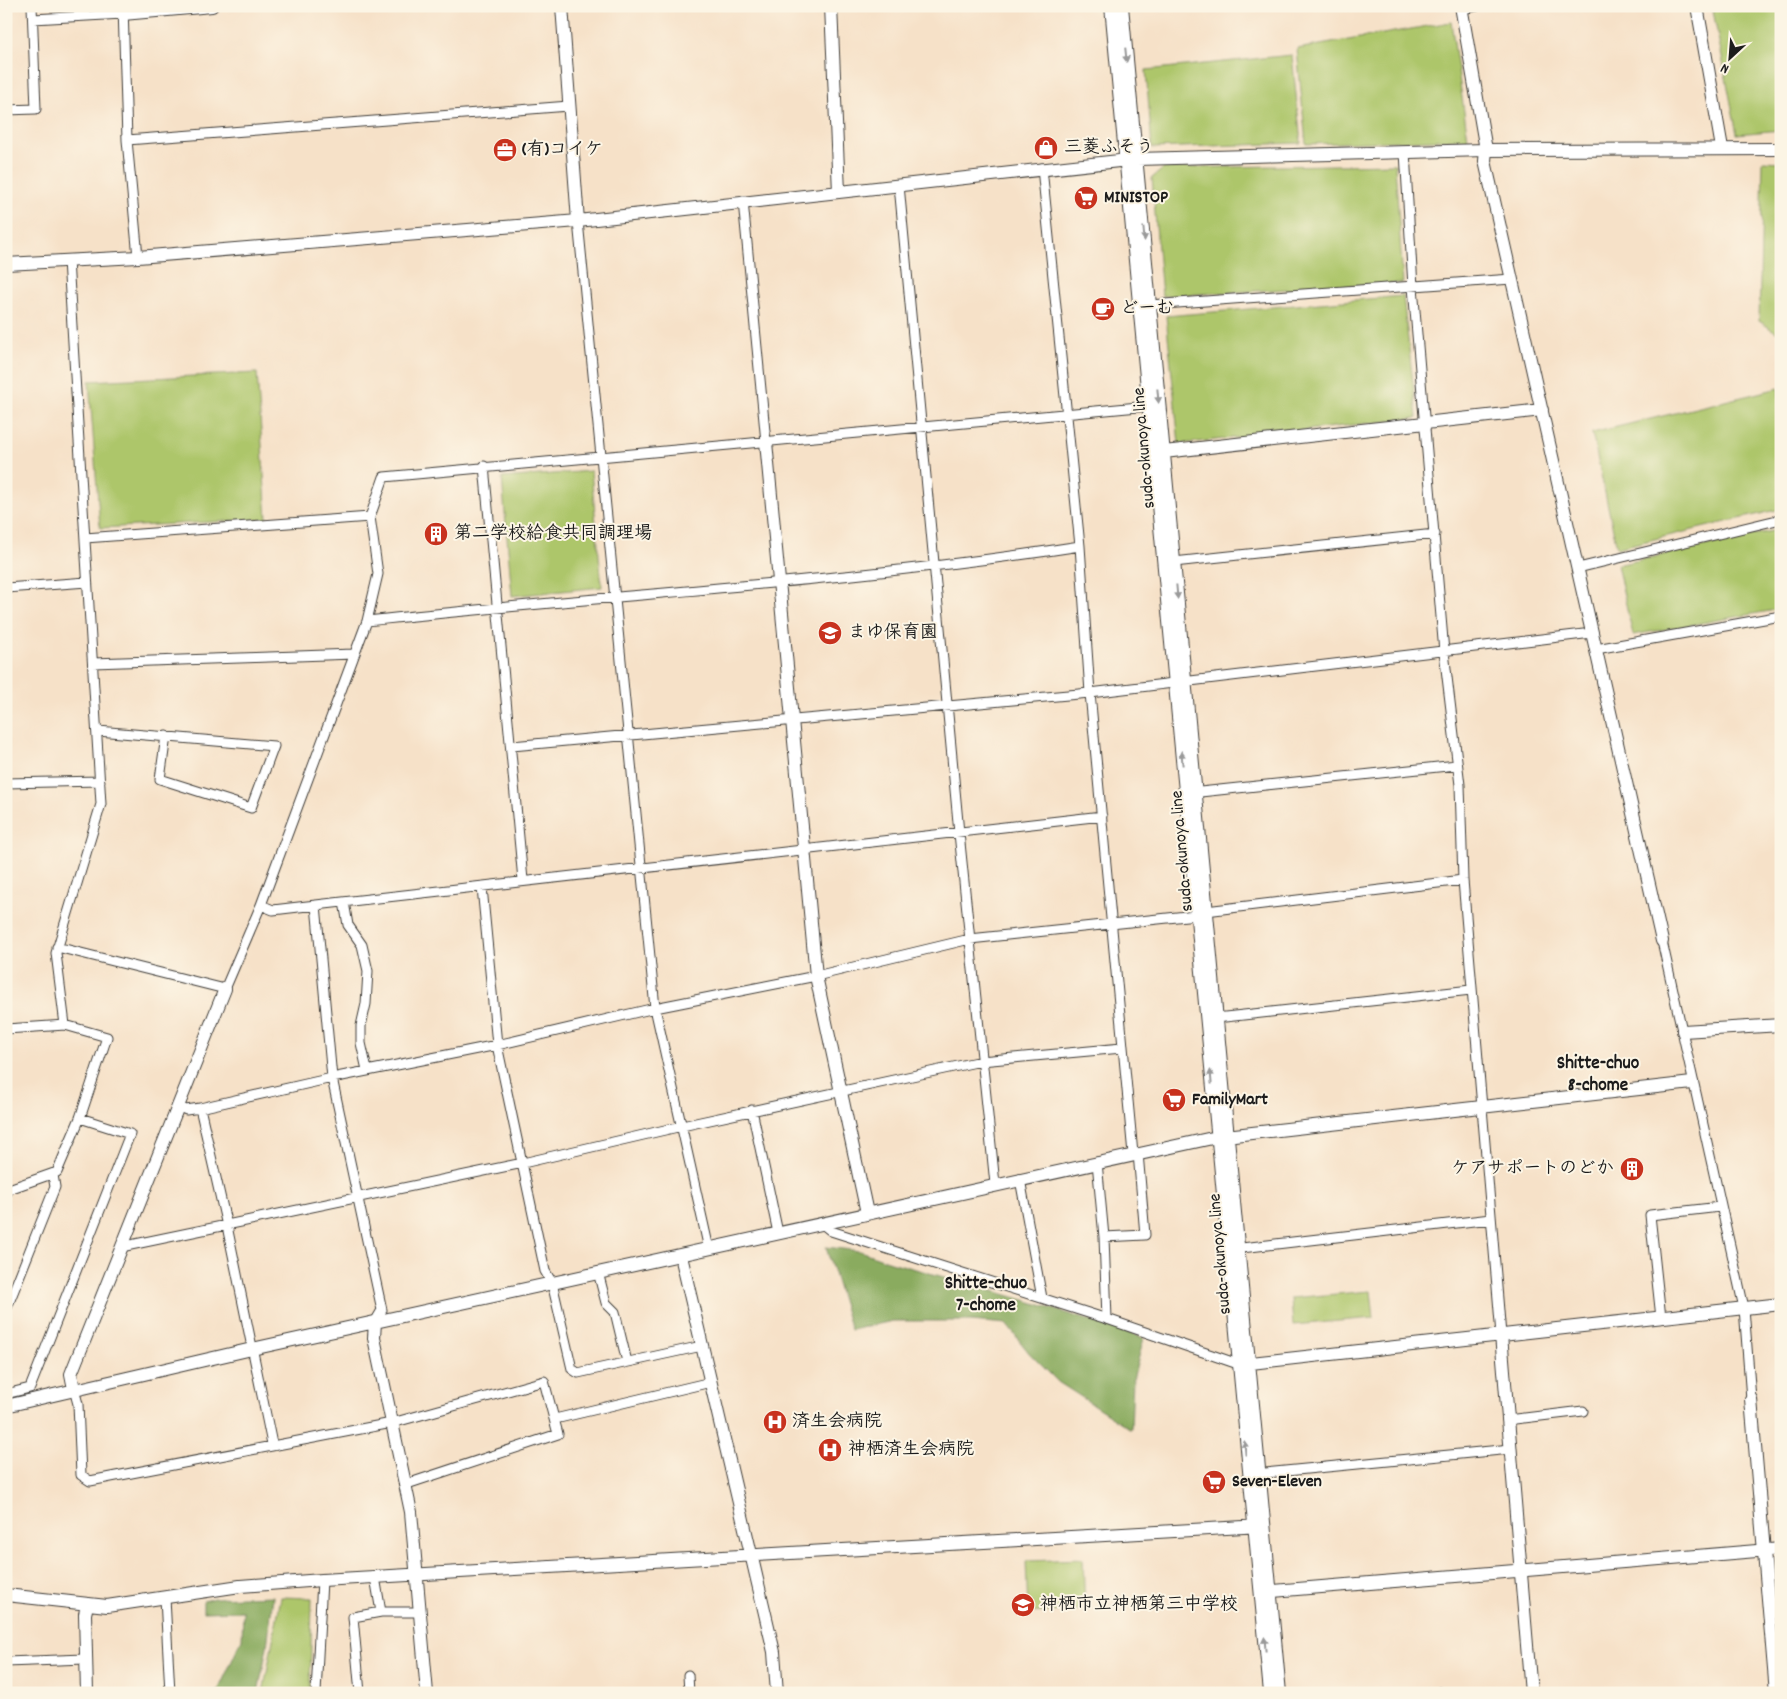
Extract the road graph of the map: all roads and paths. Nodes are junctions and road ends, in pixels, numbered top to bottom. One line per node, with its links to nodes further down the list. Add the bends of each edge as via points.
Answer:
1 (32, 6): 11 (street)
2 (212, 6): 10 (street)
3 (562, 6): 12 (street)
4 (831, 6): 22 (street)
5 (1111, 6): 19 (street, suda-okunoya line)
6 (1122, 6): 19 (street, suda-okunoya line, one-way to 19)
7 (1477, 6): 9 (street)
8 (1698, 6): 15 (street)
9 (1462, 8): 17 (street)
10 (123, 10): 11 (street); 14 (street)
11 (33, 19): 13 (street, via 36,109)
12 (568, 106): 14 (street); 24 (street)
13 (6, 110)
14 (127, 140): 25 (street)
15 (1722, 148): 16 (street); 17 (street)
16 (1781, 149)
17 (1486, 150): 18 (street); 28 (street, via 1485,161)
18 (1405, 152): 19 (street); 29 (street)
19 (1132, 159): 20 (street); 30 (street, suda-okunoya line, one-way to 30); 31 (street, suda-okunoya line)
20 (1042, 168): 21 (street); 33 (street)
21 (899, 185): 22 (street); 35 (street)
22 (839, 192): 23 (street)
23 (744, 201): 24 (street); 36 (street)
24 (578, 221): 25 (street); 38 (street)
25 (138, 257): 26 (street)
26 (68, 260): 27 (street); 43 (street)
27 (6, 264)
28 (1512, 279): 29 (street); 32 (street)
29 (1413, 287): 30 (street); 34 (street)
30 (1150, 305): 37 (street, suda-okunoya line, one-way to 37)
31 (1149, 406): 33 (street); 37 (street, suda-okunoya line)
32 (1542, 410): 34 (street); 47 (street)
33 (1066, 415): 35 (street); 44 (street)
34 (1424, 424): 37 (street); 42 (street)
35 (922, 428): 36 (street); 46 (street)
36 (766, 442): 38 (street); 48 (street)
37 (1158, 453): 45 (street, suda-okunoya line); 62 (street, suda-okunoya line)
38 (601, 457): 39 (street); 51 (street)
39 (484, 466): 40 (street, via 384,477); 52 (street)
40 (370, 517): 43 (street); 54 (street, via 378,574)
41 (1781, 519): 47 (street)
42 (1435, 534): 45 (street); 57 (street)
43 (85, 538): 49 (street)
44 (1080, 546): 46 (street); 63 (street)
45 (1174, 562): 62 (street, suda-okunoya line, one-way to 62)
46 (935, 566): 48 (street); 64 (street)
47 (1578, 568): 55 (street)
48 (779, 581): 51 (street); 65 (street)
49 (87, 582): 50 (street); 60 (street)
50 (6, 588)
51 (616, 596): 52 (street); 68 (street)
52 (498, 606): 54 (street); 69 (street)
53 (1781, 616): 56 (street)
54 (367, 621): 58 (street)
55 (1592, 634): 56 (street); 57 (street)
56 (1596, 649): 87 (street)
57 (1444, 652): 62 (street); 70 (street)
58 (354, 654): 60 (street); 82 (street)
59 (6, 659): 61 (street)
60 (93, 663): 66 (street)
61 (6, 682)
62 (1180, 682): 63 (street); 73 (street, suda-okunoya line)
63 (1090, 693): 64 (street); 74 (street)
64 (948, 706): 65 (street); 75 (street)
65 (791, 721): 68 (street); 76 (street)
66 (98, 731): 67 (street); 71 (street)
67 (166, 736): 67 (street, via 274,746 251,808 160,778)
68 (627, 736): 69 (street); 77 (street)
69 (512, 746): 78 (street)
70 (1457, 765): 73 (street); 79 (street)
71 (100, 782): 72 (street); 88 (street, via 101,804)
72 (6, 783)
73 (1190, 793): 84 (street, suda-okunoya line)
74 (1102, 816): 75 (street); 85 (street)
75 (959, 833): 76 (street); 86 (street)
76 (804, 850): 77 (street); 89 (street)
77 (640, 868): 78 (street); 92 (street)
78 (523, 880): 80 (street)
79 (1463, 880): 84 (street); 91 (street)
80 (482, 887): 81 (street); 98 (street)
81 (344, 902): 83 (street); 101 (street, via 348,926 362,945 368,971 361,1026 361,1043)
82 (261, 905): 83 (street, via 273,910); 90 (street)
83 (316, 905): 102 (street)
84 (1201, 913): 85 (street); 93 (street, suda-okunoya line); 111 (street, suda-okunoya line, one-way to 84)
85 (1112, 924): 86 (street); 99 (street)
86 (970, 939): 89 (street); 100 (street)
87 (1662, 941): 97 (street)
88 (57, 947): 90 (street); 94 (street)
89 (816, 976): 92 (street); 104 (street)
90 (225, 989): 105 (street)
91 (1471, 990): 93 (street); 106 (street)
92 (655, 1008): 98 (street); 110 (street)
93 (1216, 1018): 111 (street, suda-okunoya line)
94 (65, 1025): 96 (street); 109 (street, via 107,1037)
95 (1781, 1025): 97 (street)
96 (6, 1029)
97 (1683, 1031): 103 (street)
98 (497, 1045): 101 (street); 114 (street)
99 (1122, 1048): 100 (street); 112 (street)
100 (981, 1061): 104 (street); 117 (street)
101 (368, 1070): 102 (street)
102 (332, 1078): 107 (street); 119 (street)
103 (1692, 1083): 106 (street); 120 (street)
104 (841, 1091): 108 (street); 121 (street)
105 (178, 1106): 107 (street, via 186,1110); 127 (street)
106 (1482, 1107): 111 (street); 122 (street)
107 (200, 1108): 124 (street)
108 (752, 1110): 110 (street); 125 (street)
109 (80, 1118): 115 (street); 147 (street, via 130,1134 30,1388)
110 (682, 1126): 114 (street); 128 (street)
111 (1222, 1136): 112 (street); 129 (street, suda-okunoya line)
112 (1136, 1154): 113 (street); 126 (street, via 1145,1235)
113 (1097, 1162): 116 (street); 126 (street)
114 (523, 1163): 119 (street); 132 (street, via 544,1272)
115 (53, 1175): 118 (street, via 10,1189); 136 (street, via 55,1188)
116 (1020, 1179): 117 (street); 133 (street)
117 (995, 1184): 121 (street)
118 (6, 1194)
119 (358, 1196): 124 (street); 139 (street, via 382,1310)
120 (1720, 1207): 135 (street); 137 (street, via 1650,1215)
121 (867, 1213): 123 (street)
122 (1491, 1219): 129 (street); 140 (street)
123 (821, 1223): 125 (street); 133 (street, via 831,1231)
124 (227, 1226): 127 (street); 142 (street)
125 (778, 1233): 128 (street)
126 (1104, 1237): 138 (street)
127 (121, 1247): 146 (street, via 71,1374)
128 (709, 1249): 130 (street)
129 (1232, 1249): 144 (street, suda-okunoya line)
130 (681, 1256): 131 (street); 141 (street)
131 (598, 1272): 132 (street); 143 (street, via 606,1303 616,1312)
132 (552, 1283): 139 (street); 143 (street, via 572,1369 578,1373)
133 (1042, 1298): 138 (street)
134 (1781, 1304): 135 (street)
135 (1744, 1308): 137 (street); 148 (street)
136 (6, 1310)
137 (1661, 1318): 140 (street)
138 (1107, 1319): 144 (street)
139 (375, 1322): 142 (street); 153 (street, via 374,1338)
140 (1501, 1335): 144 (street); 152 (street)
141 (702, 1346): 143 (street); 145 (street)
142 (252, 1349): 146 (street); 154 (street)
143 (627, 1362)
144 (1243, 1364): 156 (street, suda-okunoya line)
145 (711, 1382): 151 (street); 161 (street)
146 (74, 1389): 149 (street); 154 (street, via 78,1404 81,1475 90,1481)
147 (6, 1394)
148 (1751, 1399): 160 (street)
149 (6, 1406)
150 (1583, 1411): 152 (street)
151 (555, 1419): 153 (street, via 544,1381); 157 (street, via 558,1434)
152 (1508, 1420): 155 (street)
153 (392, 1423): 154 (street); 157 (street)
154 (272, 1444)
155 (1511, 1449): 156 (street); 162 (street)
156 (1254, 1475): 158 (street, suda-okunoya line)
157 (404, 1485): 163 (street, via 411,1512)
158 (1258, 1526): 161 (street); 166 (street, suda-okunoya line)
159 (1781, 1549): 160 (street)
160 (1764, 1551): 162 (street); 175 (street)
161 (750, 1556): 163 (street); 182 (street, via 774,1652)
162 (1521, 1570): 166 (street); 185 (street)
163 (415, 1573): 164 (street); 171 (street)
164 (375, 1577): 165 (street); 170 (street)
165 (322, 1580): 168 (street, via 240,1586); 178 (street)
166 (1265, 1592): 183 (street, suda-okunoya line, one-way to 166); 184 (street, suda-okunoya line)
167 (6, 1595): 169 (street)
168 (165, 1598): 169 (street, via 107,1606); 177 (street)
169 (87, 1605): 172 (street)
170 (381, 1612): 171 (street); 179 (street, via 353,1618)
171 (420, 1612): 180 (street)
172 (85, 1659): 173 (street); 176 (street)
173 (6, 1662)
174 (688, 1675): 181 (street)
175 (1778, 1690)
176 (87, 1693)
177 (170, 1693)
178 (316, 1693)
179 (360, 1693)
180 (426, 1693)
181 (689, 1693)
182 (777, 1693)
183 (1270, 1693)
184 (1280, 1693)
185 (1531, 1693)

